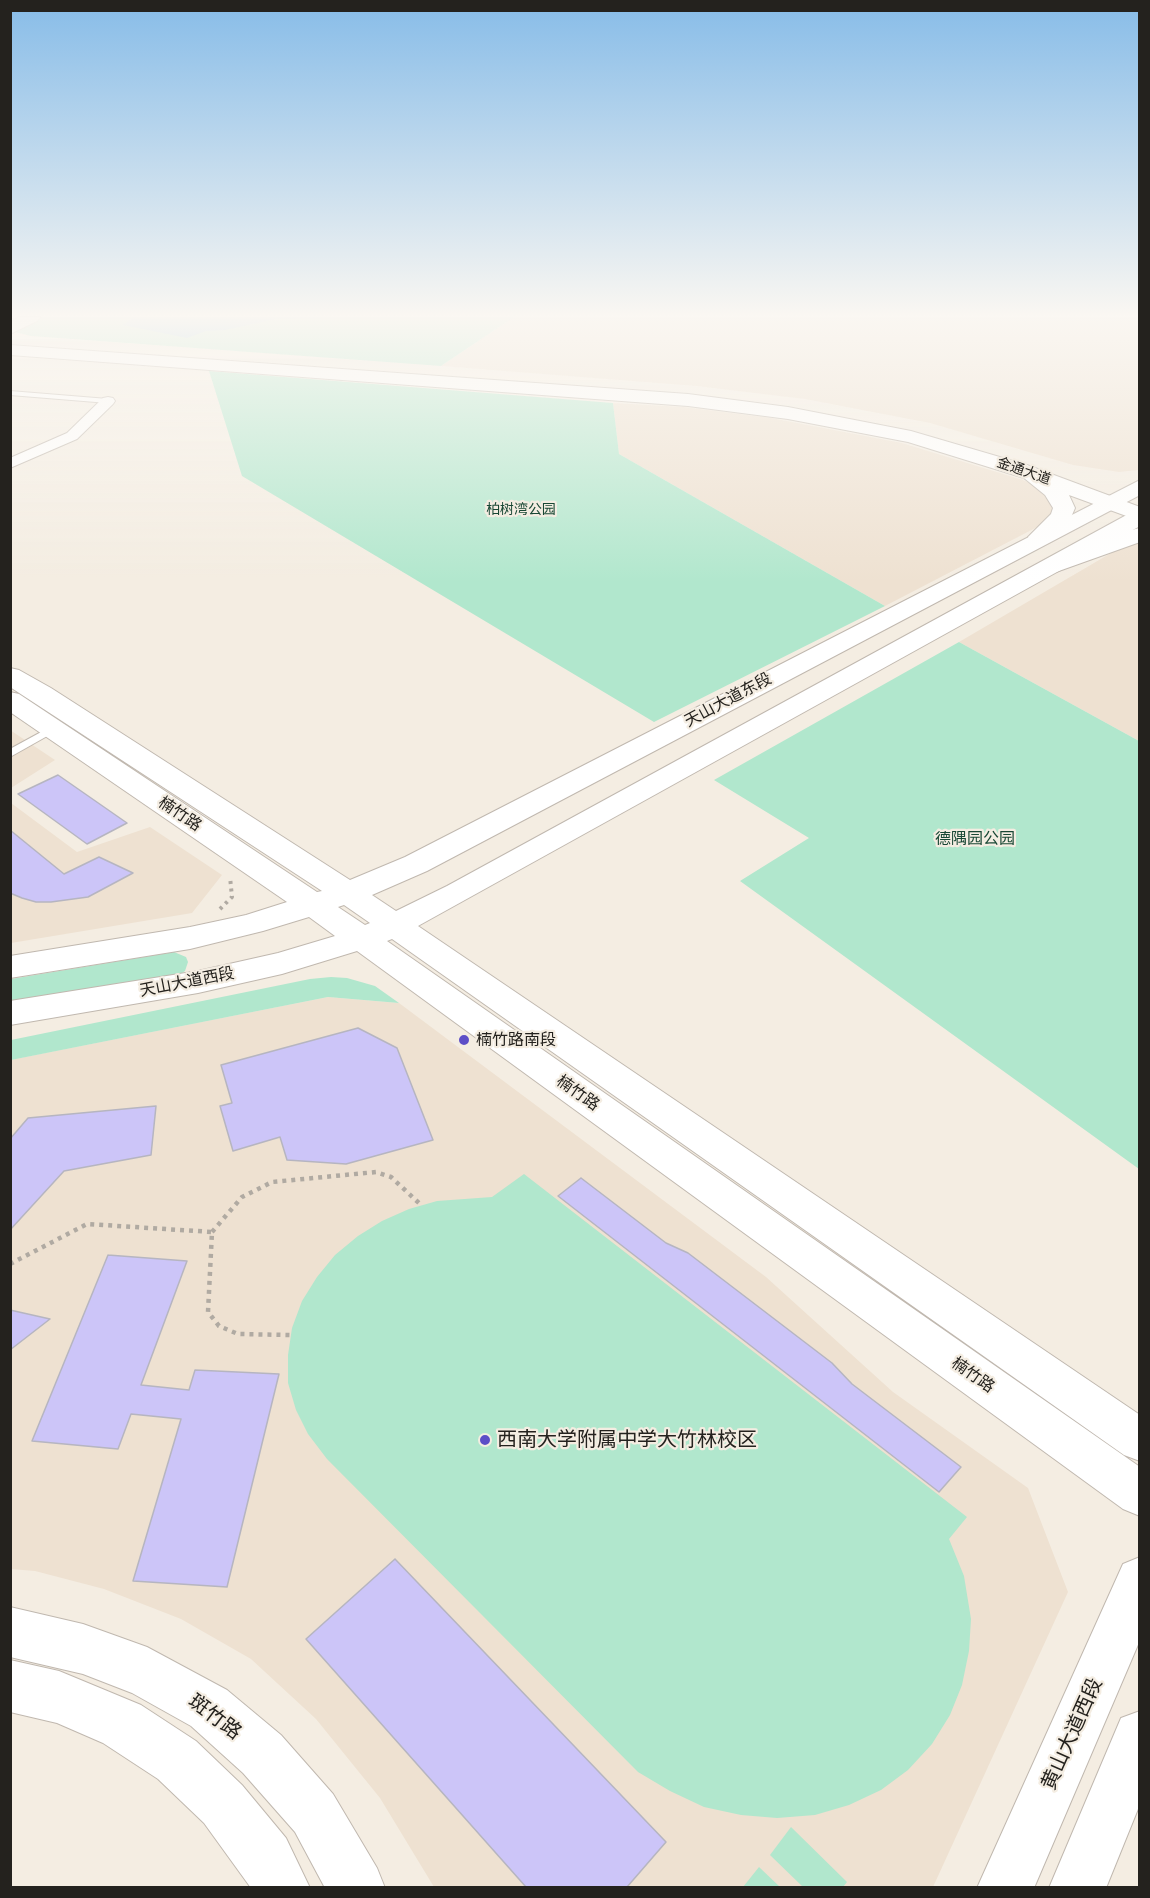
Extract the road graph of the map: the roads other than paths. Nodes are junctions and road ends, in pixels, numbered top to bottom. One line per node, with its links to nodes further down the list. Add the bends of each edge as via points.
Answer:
1 (103, 406): 4 (street, via 72,436)
2 (731, 406): 5 (main road, 金通大道, via 888,432)
3 (816, 406): 6 (main road, 金通大道, via 927,426 1034,457)
4 (10, 464)
5 (1020, 469): 6 (main road, 金通大道); 9 (main road, via 1053,490 1064,508 1061,517)
6 (1129, 493): 7 (main road, 金通大道); 9 (main road, 天山大道东段)
7 (1140, 516): 10 (main road)
8 (1140, 536): 10 (main road, via 1118,540)
9 (1039, 537): 15 (main road, 天山大道东段, via 416,864)
10 (1056, 565): 17 (main road)
11 (10, 676): 15 (main road, 楠竹路)
12 (10, 700): 13 (main road, 楠竹路)
13 (54, 728): 14 (lane); 16 (main road, 楠竹路)
14 (10, 753)
15 (348, 893): 16 (main road, 天山大道东段); 17 (main road, 楠竹路)
16 (314, 905): 18 (main road, 楠竹路); 19 (main road, via 190,938)
17 (395, 925): 18 (main road); 21 (main road, 楠竹路)
18 (361, 939): 20 (main road, 天山大道西段, via 282,963 198,982); 22 (main road, 楠竹路)
19 (10, 967)
20 (10, 1013)
21 (1140, 1442)
22 (1140, 1494)
23 (1140, 1581): 29 (main road, 黄山大道西段)
24 (10, 1632): 28 (main road, 斑竹路, via 83,1648 147,1672 209,1708 262,1754 314,1813)
25 (10, 1686): 27 (main road, via 59,1697 112,1720 177,1760 223,1804 266,1858)
26 (1140, 1737): 30 (main road)
27 (282, 1887)
28 (357, 1887)
29 (1005, 1887)
30 (1077, 1887)

